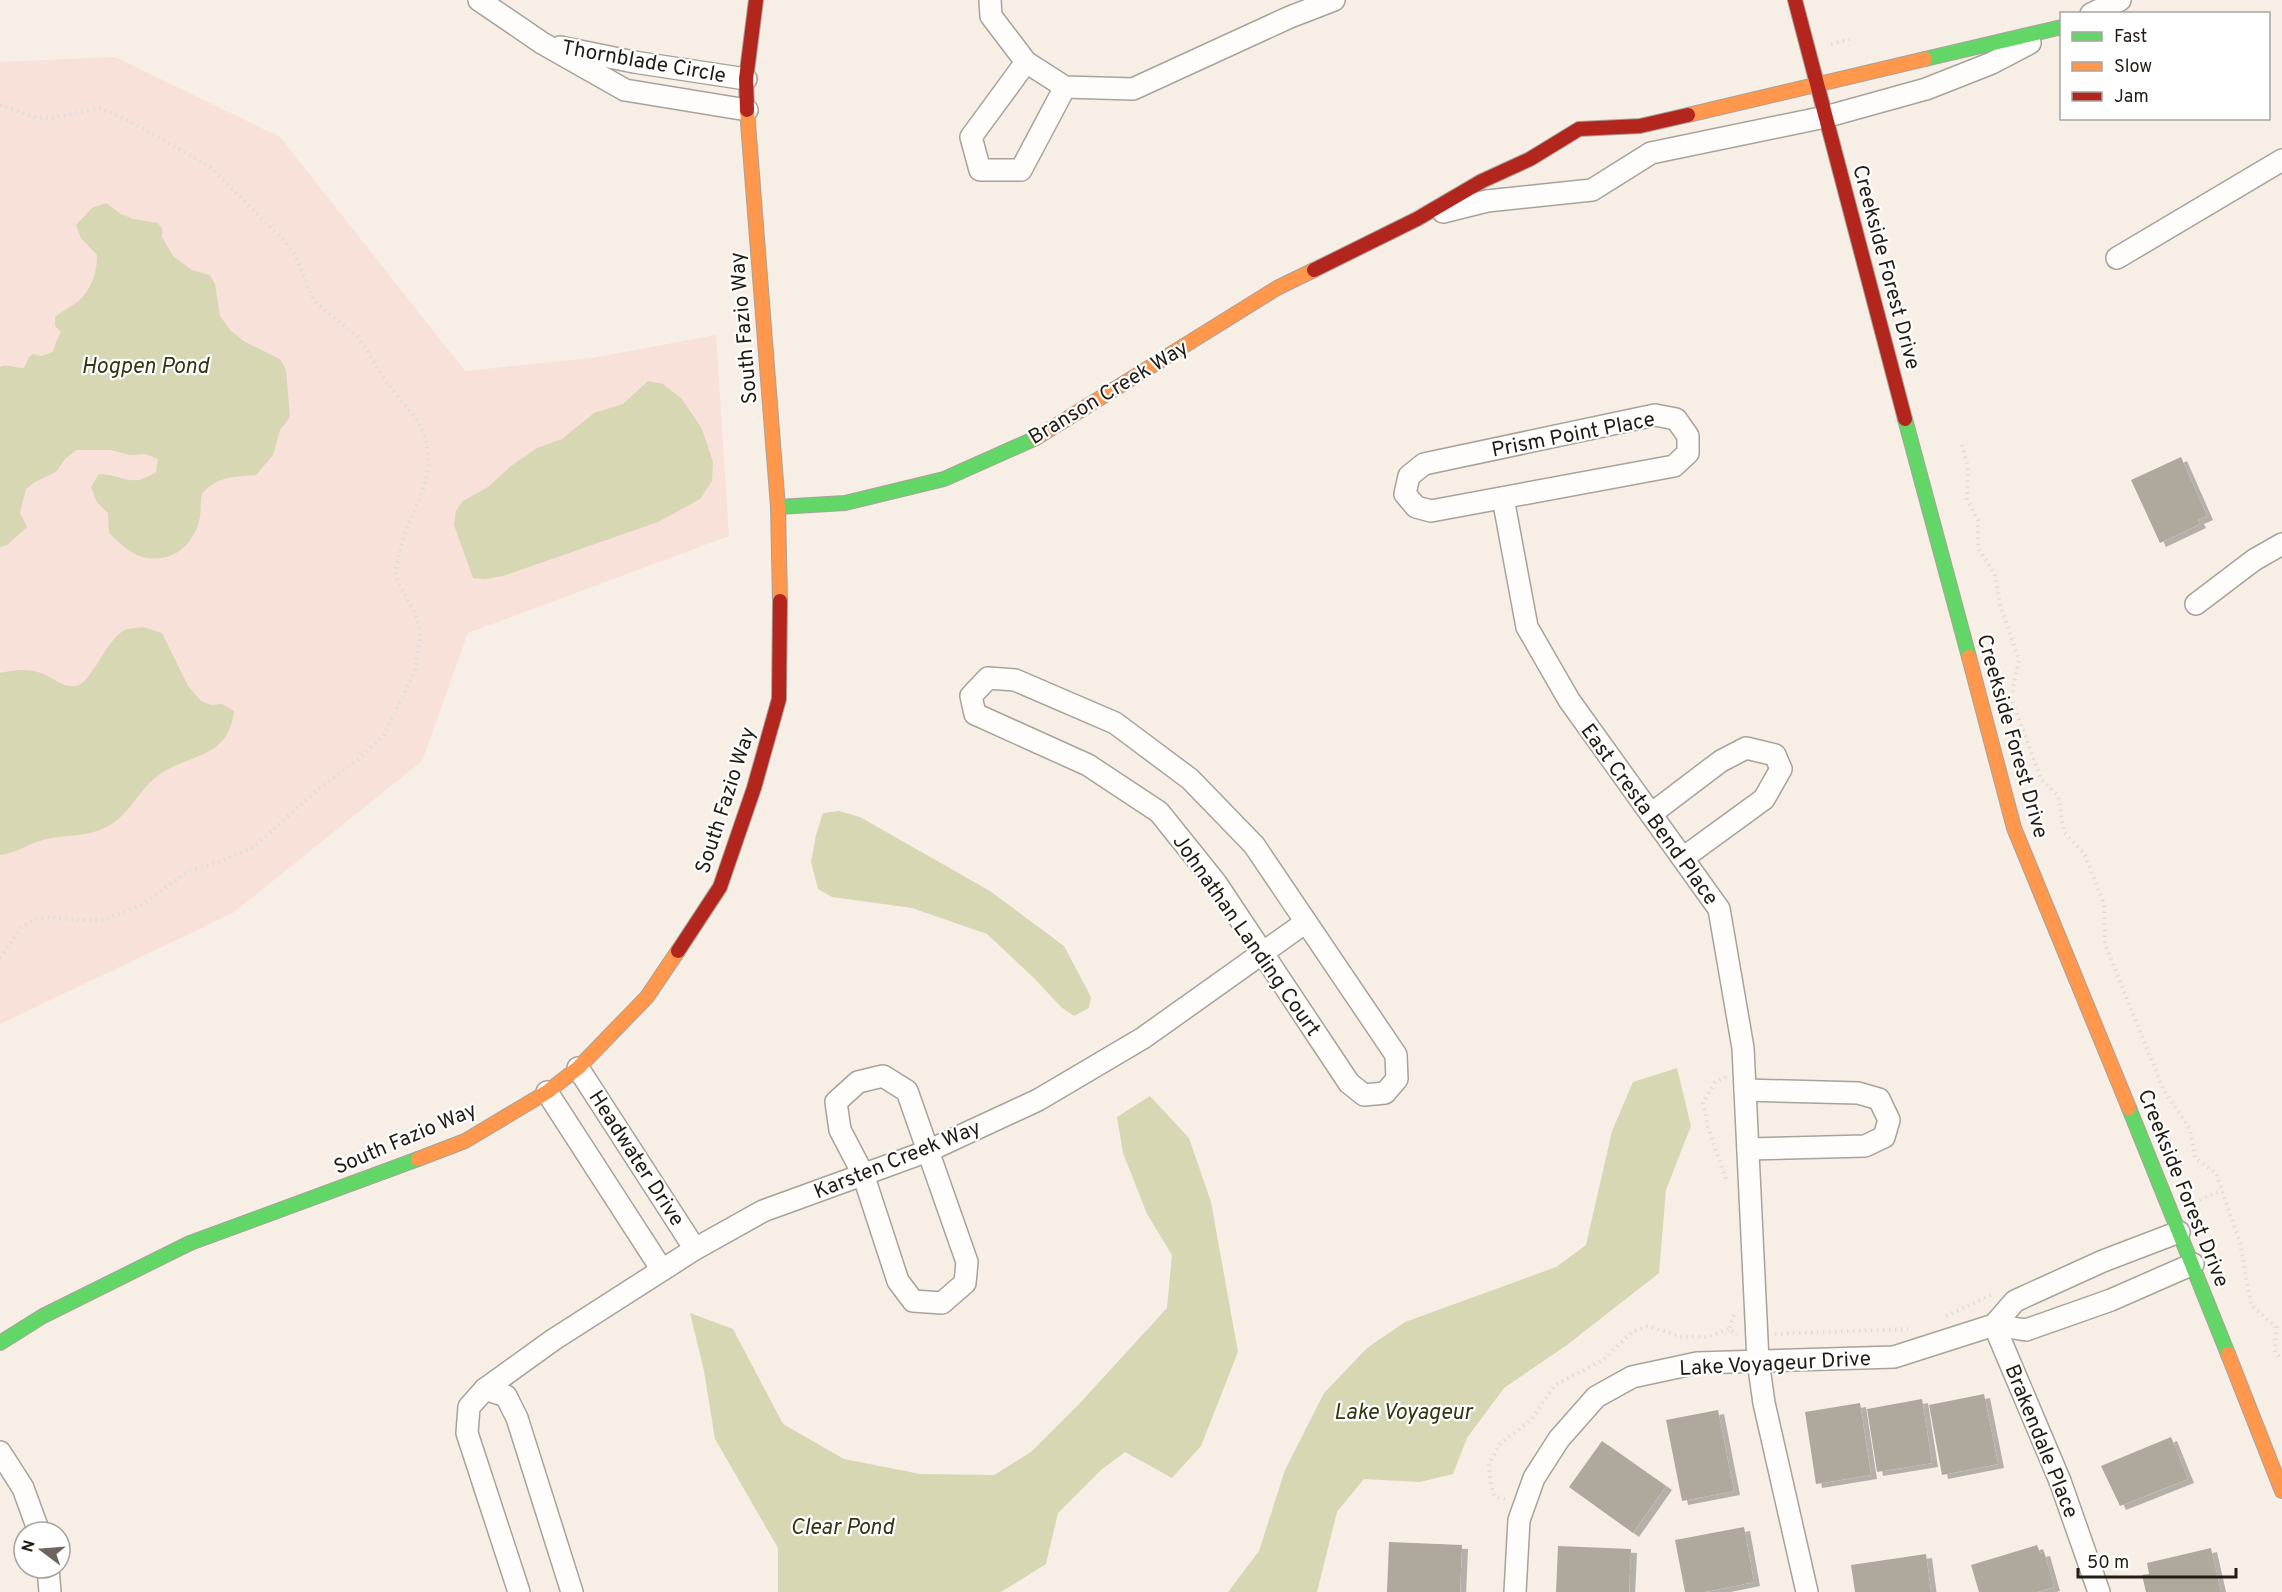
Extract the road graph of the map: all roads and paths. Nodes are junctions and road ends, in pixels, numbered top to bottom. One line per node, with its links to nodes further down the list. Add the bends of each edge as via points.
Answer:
1 (480, 0): 11 (street, Thornblade Circle)
2 (756, 0): 14 (street, South Fazio Way)
3 (990, 0): 13 (street, via 991,16)
4 (1334, 0): 16 (street, via 1133,89)
5 (1796, 0): 15 (street, Creekside Forest Drive)
6 (2120, 0): 7 (street)
7 (2095, 12)
8 (2060, 27): 15 (street, Branson Creek Way)
9 (2060, 28): 19 (street, Branson Creek Way, via 1992,63 1926,90)
10 (1851, 39): 12 (path)
11 (542, 43): 14 (street, Thornblade Circle, via 634,62); 18 (street, Thornblade Circle, via 625,90)
12 (1828, 45)
13 (1026, 62): 16 (street); 16 (street, via 971,137 980,170 1021,170)
14 (746, 78): 18 (street, South Fazio Way)
15 (1816, 84): 19 (street, Creekside Forest Drive); 20 (street, Branson Creek Way)
16 (1065, 87)
17 (0, 105): 36 (path, via 35,117 52,118 100,108 209,166 286,243 314,301 359,338 386,382 418,422 429,462 395,572 416,615 419,650 415,671 384,735 254,847 189,871 141,905 104,920 37,918 23,926)
18 (747, 110): 29 (street, South Fazio Way)
19 (1825, 117): 21 (street, Branson Creek Way); 45 (street, Creekside Forest Drive, via 2014,828)
20 (1641, 126): 21 (street); 22 (street, Branson Creek Way, via 1579,129)
21 (1651, 153): 24 (street, Branson Creek Way, via 1592,190)
22 (1530, 159): 24 (street); 25 (street, Branson Creek Way)
23 (2282, 160): 26 (street)
24 (1545, 194): 25 (street, Branson Creek Way, via 1487,201)
25 (1416, 219): 29 (street, Branson Creek Way, via 1277,288 1035,439 944,479 845,503)
26 (2117, 258)
27 (1962, 445): 44 (path, via 1968,468 1967,499 1978,521 1978,548 1995,574 2000,604 2019,660 2011,698 2041,779 2058,796 2064,832 2084,853 2104,904 2105,944 2164,1091 2190,1129 2195,1158 2216,1173)
28 (1503, 498): 28 (street, Prism Point Place, via 1674,466 1688,453 1688,436 1676,419 1655,415 1424,464 1409,476 1405,494 1416,507 1431,511); 32 (street, East Cresta Bend Place, via 1527,627 1569,700)
29 (778, 507): 37 (street, South Fazio Way, via 778,699 754,788 720,887 647,997)
30 (2282, 544): 31 (street)
31 (2196, 604)
32 (1651, 814): 33 (street, East Cresta Bend Place); 33 (street, via 1721,761 1746,748 1775,755 1781,769 1764,799)
33 (1683, 858): 38 (street, East Cresta Bend Place, via 1719,909 1743,1048)
34 (1306, 922): 35 (street, Karsten Creek Way); 35 (street, Johnathan Landing Court, via 1396,1055 1397,1079 1385,1093 1364,1095 1349,1083); 35 (street, Johnathan Landing Court, via 1254,844 1190,779 1115,723 1015,680 988,678 971,696 975,714 1088,765 1159,812 1216,883)
35 (1264, 953): 41 (street, Karsten Creek Way, via 1143,1038 1038,1100)
36 (0, 958)
37 (578, 1068): 39 (street, South Fazio Way); 47 (street, Headwater Drive)
38 (1745, 1082): 40 (street, East Cresta Bend Place); 40 (street, via 1858,1093 1879,1099 1889,1120 1884,1137 1865,1146); 43 (path, via 1731,1074 1715,1082 1703,1103)
39 (547, 1092): 49 (street, Headwater Drive); 56 (street, South Fazio Way, via 465,1141 190,1243 43,1316)
40 (1748, 1149): 55 (street, East Cresta Bend Place)
41 (928, 1151): 42 (street, Karsten Creek Way); 42 (street, via 907,1091 883,1076 858,1082 836,1102 840,1130); 42 (street, via 968,1262 965,1283 942,1303 913,1301 898,1281)
42 (863, 1174): 47 (street, Karsten Creek Way, via 763,1211)
43 (1729, 1187)
44 (2221, 1191): 45 (path); 57 (path, via 2240,1242 2251,1305 2276,1327 2275,1352)
45 (2170, 1211): 46 (street, Creekside Forest Drive)
46 (2179, 1232): 48 (street, Creekside Forest Drive); 53 (street, via 2015,1301)
47 (695, 1249): 49 (street, Karsten Creek Way)
48 (2193, 1264): 53 (street, Lake Voyageur Drive, via 2111,1300 2026,1330); 61 (street, Creekside Forest Drive)
49 (662, 1270): 59 (street, Karsten Creek Way)
50 (1994, 1293): 52 (path)
51 (1733, 1305): 55 (path, via 1729,1329 1738,1335)
52 (1938, 1320)
53 (1994, 1325): 58 (street, Lake Voyageur Drive, via 1894,1357); 67 (street, Brakendale Place, via 2060,1481)
54 (1916, 1326): 55 (path)
55 (1757, 1336): 58 (street, East Cresta Bend Place)
56 (0, 1344)
57 (2282, 1359)
58 (1758, 1361): 65 (street, Lake Voyageur Drive, via 1696,1363 1632,1377 1596,1397 1559,1438 1534,1478 1519,1520); 66 (street, East Cresta Bend Place)
59 (485, 1389): 63 (street, Karsten Creek Way, via 469,1407 467,1433); 64 (street, via 506,1396 517,1418)
60 (0, 1452): 62 (street, via 23,1488)
61 (2282, 1491)
62 (35, 1520)
63 (519, 1592)
64 (572, 1592)
65 (1515, 1592)
66 (1807, 1592)
67 (2099, 1592)

